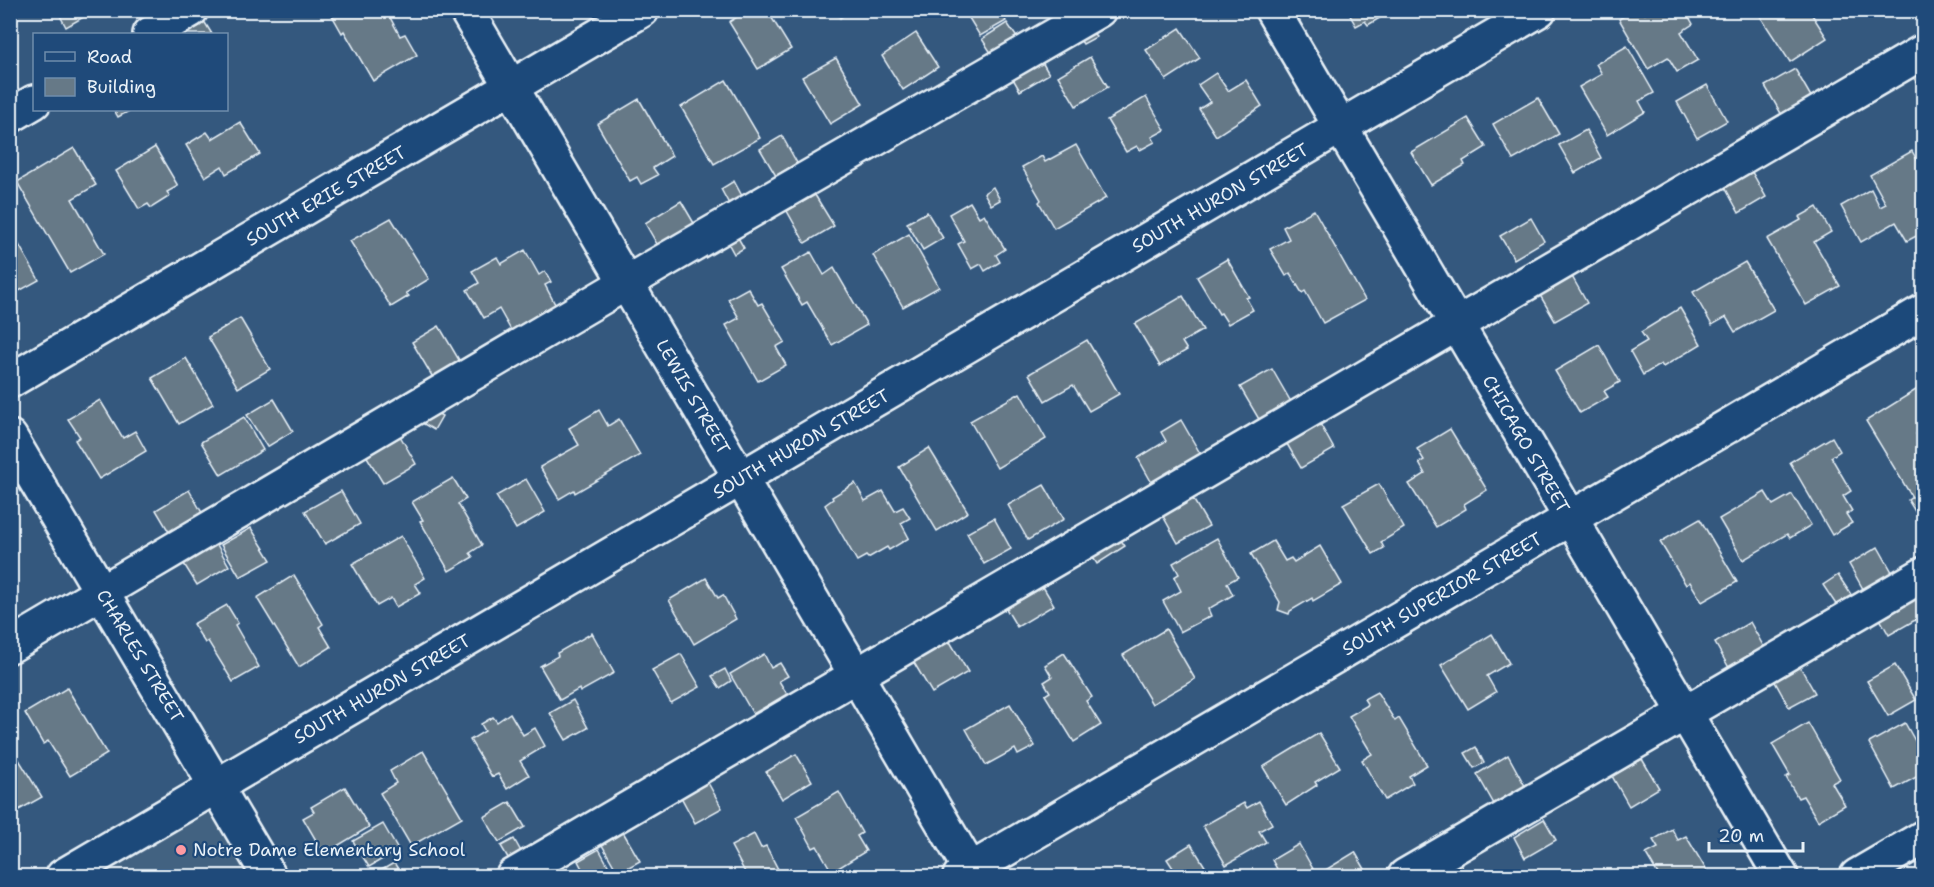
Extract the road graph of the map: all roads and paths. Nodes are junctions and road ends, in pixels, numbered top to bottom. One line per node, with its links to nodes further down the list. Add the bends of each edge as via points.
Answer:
1 (191, 10): 7 (street)
2 (466, 10): 9 (street, LEWIS STREET)
3 (642, 10): 9 (street, SOUTH ERIE STREET)
4 (1099, 10): 13 (street)
5 (1272, 10): 12 (street, CHICAGO STREET)
6 (1539, 10): 12 (street, SOUTH HURON STREET)
7 (152, 33)
8 (1923, 51): 15 (street)
9 (511, 87): 13 (street, LEWIS STREET); 16 (street, SOUTH ERIE STREET)
10 (33, 103): 11 (street)
11 (10, 116)
12 (1341, 127): 15 (street, CHICAGO STREET); 18 (street, SOUTH HURON STREET)
13 (626, 283): 18 (street, LEWIS STREET); 21 (street)
14 (1923, 311): 19 (street, SOUTH SUPERIOR STREET)
15 (1456, 323): 19 (street, CHICAGO STREET); 23 (street)
16 (10, 381)
17 (10, 437): 21 (street, CHARLES STREET)
18 (741, 479): 23 (street, LEWIS STREET); 25 (street, SOUTH HURON STREET)
19 (1570, 518): 24 (street, CHICAGO STREET); 27 (street, SOUTH SUPERIOR STREET)
20 (1923, 574): 24 (street)
21 (103, 593): 22 (street); 25 (street, CHARLES STREET)
22 (10, 646)
23 (856, 675): 27 (street, LEWIS STREET); 30 (street)
24 (1685, 713): 31 (street); 32 (street, CHICAGO STREET)
25 (216, 786): 28 (street, SOUTH HURON STREET); 29 (street, CHARLES STREET)
26 (1923, 837): 33 (street)
27 (968, 874)
28 (63, 876)
29 (269, 876)
30 (513, 876)
31 (1405, 876)
32 (1781, 876)
33 (1857, 876)

